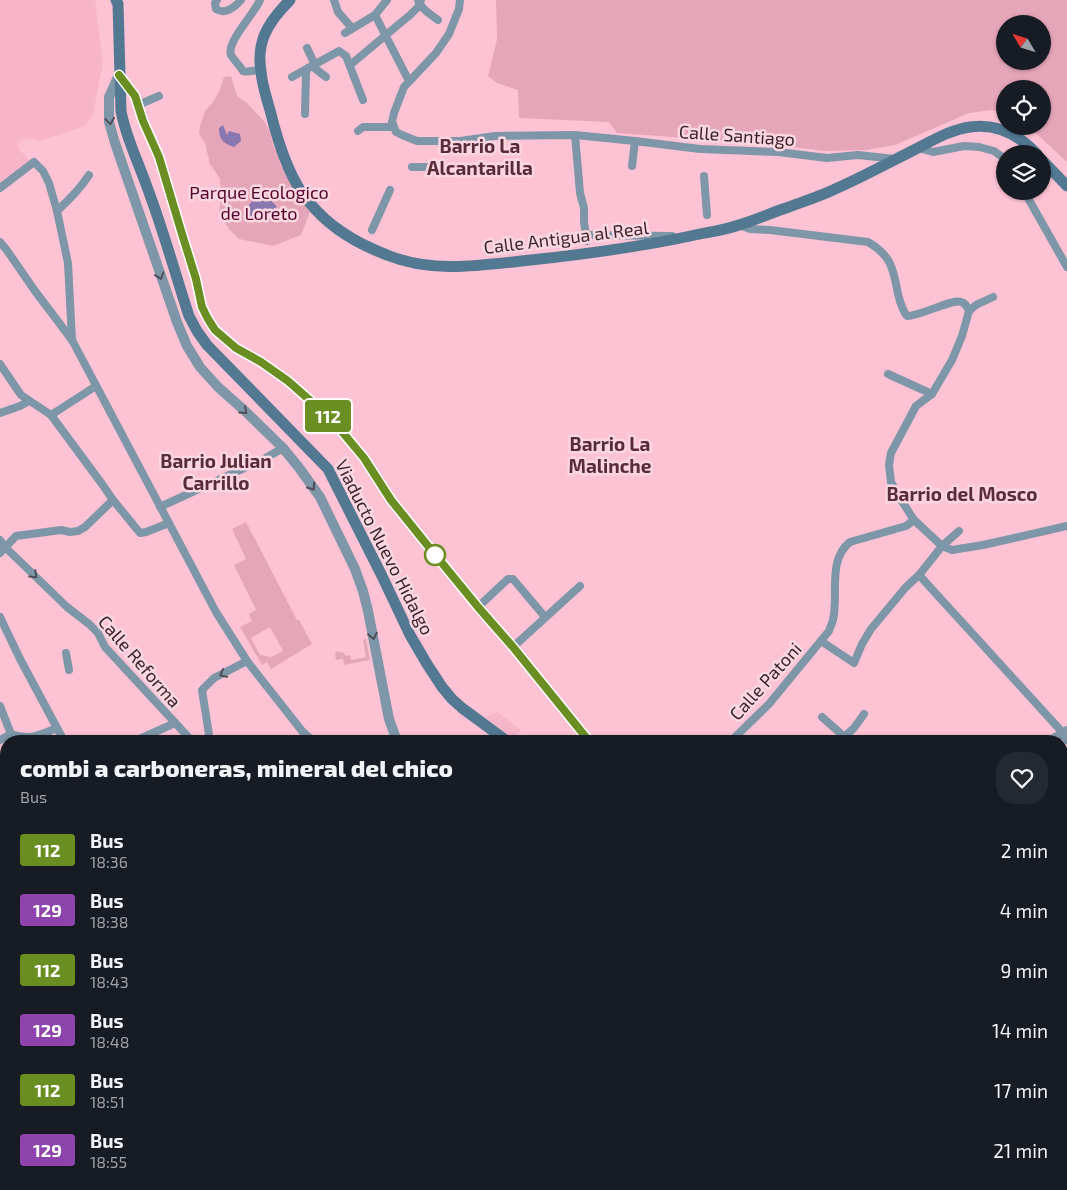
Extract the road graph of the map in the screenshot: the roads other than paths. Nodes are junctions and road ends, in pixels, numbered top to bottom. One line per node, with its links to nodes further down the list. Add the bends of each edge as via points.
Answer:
1 (217, 0): 2 (street, via 216,9 225,11)
2 (241, 0)
3 (260, 0): 16 (street, via 230,49 243,71)
4 (290, 0): 16 (main road, Calle Antigua al Real, via 264,36)
5 (334, 0): 10 (street, via 348,31)
6 (387, 0): 10 (street)
7 (460, 0): 20 (street, via 449,34)
8 (119, 1): 17 (main road, Viaducto Nuevo Hidalgo)
9 (419, 1): 11 (street); 12 (street, via 410,15)
10 (375, 15): 12 (street)
11 (438, 20)
12 (386, 36): 14 (street); 20 (street)
13 (307, 48): 15 (street)
14 (350, 65): 15 (street, via 339,51); 22 (street)
15 (312, 66): 18 (street); 19 (street); 24 (street, via 306,73)
16 (260, 70): 47 (main road, Calle Antigua al Real, via 275,131 301,192 323,217 390,257 428,266 474,266 582,255)
17 (119, 75): 23 (street); 60 (street, one-way to 60, via 109,97 109,122 177,322 200,367); 94 (main road, Viaducto Nuevo Hidalgo, via 121,111 130,145 197,332 328,469 427,664 452,699)
18 (292, 77)
19 (326, 77)
20 (409, 81): 25 (street, via 394,114)
21 (159, 96): 23 (street)
22 (363, 100)
23 (138, 104): 72 (street, via 159,157 202,307 215,330 236,348 288,381 330,418 364,458 391,500)
24 (305, 114)
25 (394, 127): 26 (street, via 367,127); 27 (street, Calle Santiago, via 396,132 417,141)
26 (358, 131)
27 (575, 135): 28 (street, Calle Santiago); 47 (street, via 587,238)
28 (635, 141): 32 (street, Calle Santiago, via 700,150); 34 (street)
29 (1027, 145): 30 (main road, Calle Antigua al Real, via 1008,132 971,126)
30 (918, 148): 31 (street, via 933,152 964,146); 32 (main road, Calle Antigua al Real)
31 (996, 152)
32 (896, 159): 45 (main road, Calle Antigua al Real, via 833,190)
33 (412, 166): 35 (street)
34 (632, 166)
35 (438, 167)
36 (1051, 169): 39 (main road)
37 (89, 175): 43 (street, via 73,197)
38 (704, 176): 44 (street)
39 (1067, 186)
40 (0, 188): 43 (street, via 34,162 50,183)
41 (390, 190): 46 (street)
42 (1029, 200): 49 (street)
43 (57, 211): 52 (street, via 68,263)
44 (707, 215)
45 (739, 225): 47 (main road, Calle Antigua al Real); 51 (street, via 750,229 868,242 887,258 907,316 956,301 961,301)
46 (372, 230)
47 (691, 236)
48 (0, 242): 52 (street)
49 (1067, 268)
50 (993, 297): 51 (street)
51 (969, 311): 56 (street, via 952,360)
52 (72, 340): 55 (street)
53 (0, 364): 57 (street)
54 (888, 374): 56 (street)
55 (96, 386): 59 (street); 62 (street)
56 (932, 394): 63 (street, via 916,406 891,453 889,466 891,482)
57 (28, 401): 58 (street); 59 (street)
58 (0, 413)
59 (51, 416): 61 (street)
60 (283, 448): 62 (street); 93 (street, one-way to 93, via 320,497 355,569 368,611)
61 (112, 500): 64 (street, via 140,533); 69 (street, via 78,531 22,534)
62 (160, 507): 64 (street)
63 (914, 520): 68 (street); 75 (street, Calle Patoni, via 906,526 845,546 837,566 833,619)
64 (168, 523): 78 (street, via 216,612)
65 (1067, 526): 68 (street, via 952,550)
66 (959, 531): 68 (street)
67 (0, 540): 69 (street, Calle Reforma)
68 (942, 546): 70 (street)
69 (3, 550): 83 (street, Calle Reforma, one-way to 83, via 98,632 105,647)
70 (918, 575): 75 (street, via 871,628 854,663); 86 (street)
71 (580, 586): 74 (street)
72 (478, 607): 74 (street, via 508,578 513,579); 76 (street)
73 (0, 618): 84 (street)
74 (545, 618): 76 (street)
75 (821, 641): 96 (street, Calle Patoni, via 769,704)
76 (513, 647): 95 (street)
77 (66, 653): 79 (street)
78 (247, 661): 91 (street, one-way to 91, via 214,678 202,690); 92 (street)
79 (69, 670)
80 (0, 706): 85 (street)
81 (864, 714): 98 (street)
82 (822, 717): 97 (street)
83 (175, 723): 89 (street); 90 (street, Calle Reforma)
84 (57, 728): 87 (street); 88 (street)
85 (11, 734)
86 (1066, 734)
87 (41, 735)
88 (61, 735)
89 (148, 735)
90 (186, 735)
91 (209, 735)
92 (306, 735)
93 (395, 735)
94 (499, 735)
95 (584, 735)
96 (736, 735)
97 (842, 735)
98 (850, 735)

